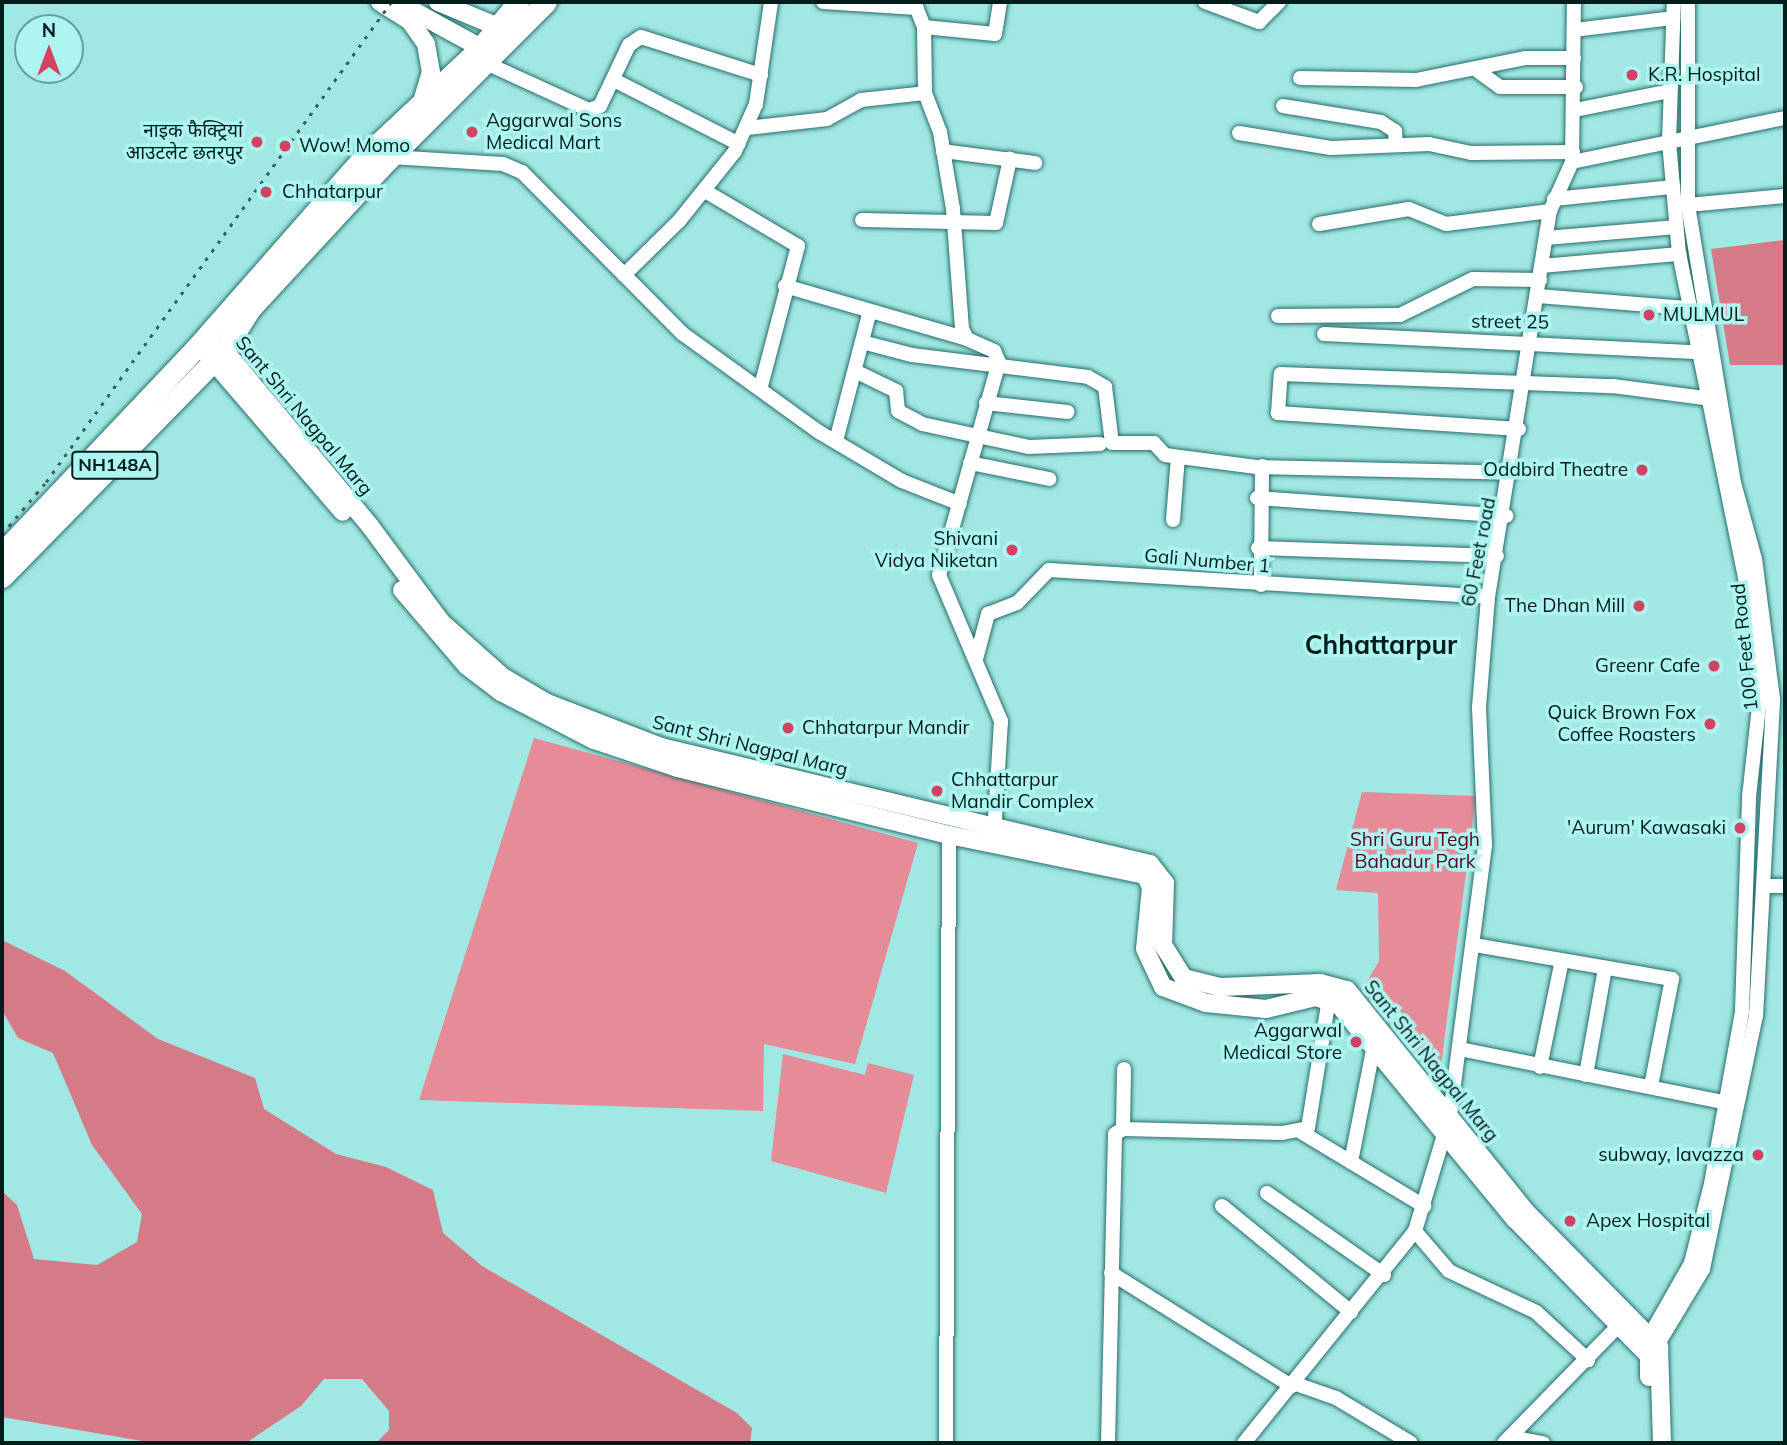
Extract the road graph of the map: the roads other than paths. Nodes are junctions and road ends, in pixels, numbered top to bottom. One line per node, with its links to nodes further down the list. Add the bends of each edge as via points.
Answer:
1 (380, 2): 30 (main road, via 410,21 426,44 431,72)
2 (397, 2): 21 (main road)
3 (438, 2): 16 (main road)
4 (477, 2): 16 (main road)
5 (517, 2): 20 (highway, NH148A)
6 (546, 2): 20 (highway, NH148A)
7 (771, 2): 24 (street)
8 (822, 2): 15 (street)
9 (1000, 2): 18 (street, via 995,34)
10 (1205, 2): 11 (street, via 1259,22)
11 (1279, 2)
12 (1574, 2): 19 (street, 60 Feet road)
13 (1674, 2): 17 (street, 100 Feet Road)
14 (1688, 2): 36 (street, 100 Feet Road)
15 (916, 5): 18 (street)
16 (458, 10): 20 (main road)
17 (1673, 18): 19 (street); 28 (street, 100 Feet Road)
18 (924, 27): 29 (street)
19 (1574, 30): 22 (street, 60 Feet road)
20 (508, 31): 21 (highway, NH148A)
21 (489, 56): 26 (street, via 589,110 600,106); 30 (highway, NH148A); 40 (highway, NH148A)
22 (1574, 58): 23 (street, via 1525,58); 27 (street, 60 Feet road)
23 (1478, 71): 25 (street, via 1373,83); 27 (street, via 1500,87)
24 (761, 75): 26 (street, via 640,37 629,45); 34 (street)
25 (1300, 78)
26 (614, 80): 37 (street)
27 (1576, 87): 32 (street, 60 Feet road)
28 (1670, 91): 32 (street); 36 (street, 100 Feet Road)
29 (925, 93): 34 (street, via 861,100 827,119); 39 (street)
30 (423, 99): 64 (highway, NH148A)
31 (1283, 106): 38 (street, via 1381,122 1395,131)
32 (1574, 110): 41 (street, 60 Feet road)
33 (1785, 118): 36 (street)
34 (747, 128): 37 (street)
35 (1239, 133): 38 (street, via 1331,148)
36 (1677, 141): 41 (street); 44 (street, 100 Feet Road); 48 (street, 100 Feet Road)
37 (739, 144): 45 (street)
38 (1396, 145): 41 (street)
39 (943, 150): 42 (street); 50 (street)
40 (391, 157): 56 (street, via 503,164 522,172); 68 (highway, NH148A, via 250,309)
41 (1572, 157): 47 (street, 60 Feet road)
42 (1010, 159): 43 (street); 50 (street, via 996,223)
43 (1035, 163)
44 (1673, 187): 47 (street); 52 (street, 100 Feet Road)
45 (705, 191): 56 (street); 57 (street, via 796,240)
46 (1785, 196): 48 (street)
47 (1552, 205): 51 (street, via 1446,225 1409,209); 53 (street, 60 Feet road)
48 (1688, 205): 89 (street, 100 Feet Road)
49 (862, 220): 50 (street)
50 (954, 221): 63 (street)
51 (1319, 223)
52 (1677, 227): 53 (street); 54 (street, 100 Feet Road)
53 (1546, 238): 55 (street, 60 Feet road)
54 (1679, 254): 55 (street); 59 (street, 100 Feet Road)
55 (1541, 273): 58 (street, 60 Feet road); 61 (street, via 1473,279 1399,315)
56 (624, 275): 72 (street, via 683,334)
57 (785, 286): 60 (street); 72 (street)
58 (1538, 296): 59 (street); 65 (street, 60 Feet road)
59 (1687, 308): 67 (street, 100 Feet Road)
60 (869, 314): 63 (street); 66 (street)
61 (1278, 316)
62 (1324, 334): 65 (street, street 25)
63 (967, 339): 69 (street, via 994,351)
64 (202, 340): 68 (main road, Sant Shri Nagpal Marg); 91 (highway)
65 (1529, 341): 67 (street, street 25); 71 (street, 60 Feet road)
66 (862, 342): 69 (street); 70 (street)
67 (1695, 352): 73 (street, 100 Feet Road)
68 (217, 357): 93 (highway, NH148A); 97 (main road, Sant Shri Nagpal Marg, via 441,622 503,677 599,728)
69 (998, 367): 74 (street); 80 (street, via 1088,377 1105,387 1112,443 1154,443 1165,455)
70 (855, 371): 77 (street, via 896,391 898,411 912,420); 78 (street)
71 (1525, 384): 73 (street, via 1622,387); 76 (street, 60 Feet road); 76 (street, via 1281,374 1278,412)
72 (761, 386): 78 (street)
73 (1704, 398): 89 (street, 100 Feet Road)
74 (986, 403): 75 (street); 77 (street)
75 (1068, 412)
76 (1519, 429): 83 (street, 60 Feet road)
77 (976, 436): 79 (street, via 1030,447); 81 (street)
78 (836, 442): 86 (street, via 902,481)
79 (1100, 444)
80 (1178, 457): 82 (street); 88 (street)
81 (970, 463): 84 (street); 86 (street)
82 (1262, 466): 83 (street); 85 (street)
83 (1513, 473): 87 (street, 60 Feet road)
84 (1049, 479)
85 (1257, 498): 87 (street); 90 (street)
86 (960, 504): 96 (street, via 939,581)
87 (1506, 516): 92 (street, 60 Feet road)
88 (1173, 520)
89 (1741, 531): 100 (street, 100 Feet Road, via 1773,699); 112 (street, 100 Feet Road, via 1758,647 1760,698 1749,797 1749,932)
90 (1258, 548): 92 (street); 94 (street)
91 (3, 553)
92 (1497, 556): 95 (street, 60 Feet road)
93 (2, 577)
94 (1261, 585): 95 (street, Gali Number 1); 96 (street, Gali Number 1, via 1042,571 1021,600 988,614)
95 (1488, 597): 102 (street, 60 Feet road, via 1479,707 1485,845)
96 (976, 659): 99 (street, via 1003,732)
97 (728, 771): 98 (main road, Sant Shri Nagpal Marg); 99 (main road, Sant Shri Nagpal Marg)
98 (949, 835): 99 (main road, Sant Shri Nagpal Marg); 130 (street)
99 (994, 835): 105 (main road, Sant Shri Nagpal Marg, via 1145,875 1151,887 1146,949 1163,987 1177,996 1266,1009); 113 (main road, Sant Shri Nagpal Marg, via 1150,864 1164,883 1163,945 1184,978 1250,989 1335,984)
100 (1763, 886): 101 (street); 125 (street, 100 Feet Road, via 1756,1016 1711,1245 1690,1297)
101 (1785, 886)
102 (1475, 945): 103 (street); 107 (street, 60 Feet road)
103 (1562, 960): 104 (street); 108 (street)
104 (1605, 968): 110 (street); 111 (street, via 1672,979)
105 (1329, 999): 106 (main road, Sant Shri Nagpal Marg); 115 (street, via 1318,1041 1311,1124)
106 (1374, 1045): 113 (main road, Sant Shri Nagpal Marg); 116 (street)
107 (1460, 1049): 108 (street); 113 (street, 60 Feet road)
108 (1540, 1067): 110 (street)
109 (1124, 1069): 114 (street)
110 (1586, 1075): 111 (street)
111 (1651, 1086): 112 (street)
112 (1723, 1102): 125 (street, 100 Feet Road, via 1691,1263)
113 (1447, 1123): 119 (street, 60 Feet road); 124 (main road, Sant Shri Nagpal Marg, via 1515,1219); 125 (main road, Sant Shri Nagpal Marg)
114 (1123, 1129): 115 (street); 121 (street, via 1113,1139)
115 (1301, 1132): 116 (street)
116 (1351, 1162): 119 (street)
117 (1267, 1193): 122 (street)
118 (1222, 1206): 123 (street)
119 (1424, 1206): 120 (street, 60 Feet road)
120 (1415, 1231): 122 (street, 60 Feet road); 126 (street, via 1449,1271 1535,1312)
121 (1111, 1273): 127 (street); 129 (street)
122 (1384, 1275): 123 (street, 60 Feet road)
123 (1351, 1312): 127 (street, 60 Feet road)
124 (1619, 1325): 125 (main road, Sant Shri Nagpal Marg); 126 (street)
125 (1650, 1347): 134 (main road); 135 (main road)
126 (1588, 1360): 128 (street)
127 (1292, 1384): 131 (street, 60 Feet road); 132 (street, via 1336,1398)
128 (1507, 1441): 133 (street)
129 (1111, 1442)
130 (946, 1443)
131 (1244, 1443)
132 (1410, 1443)
133 (1543, 1443)
134 (1650, 1443)
135 (1662, 1443)

